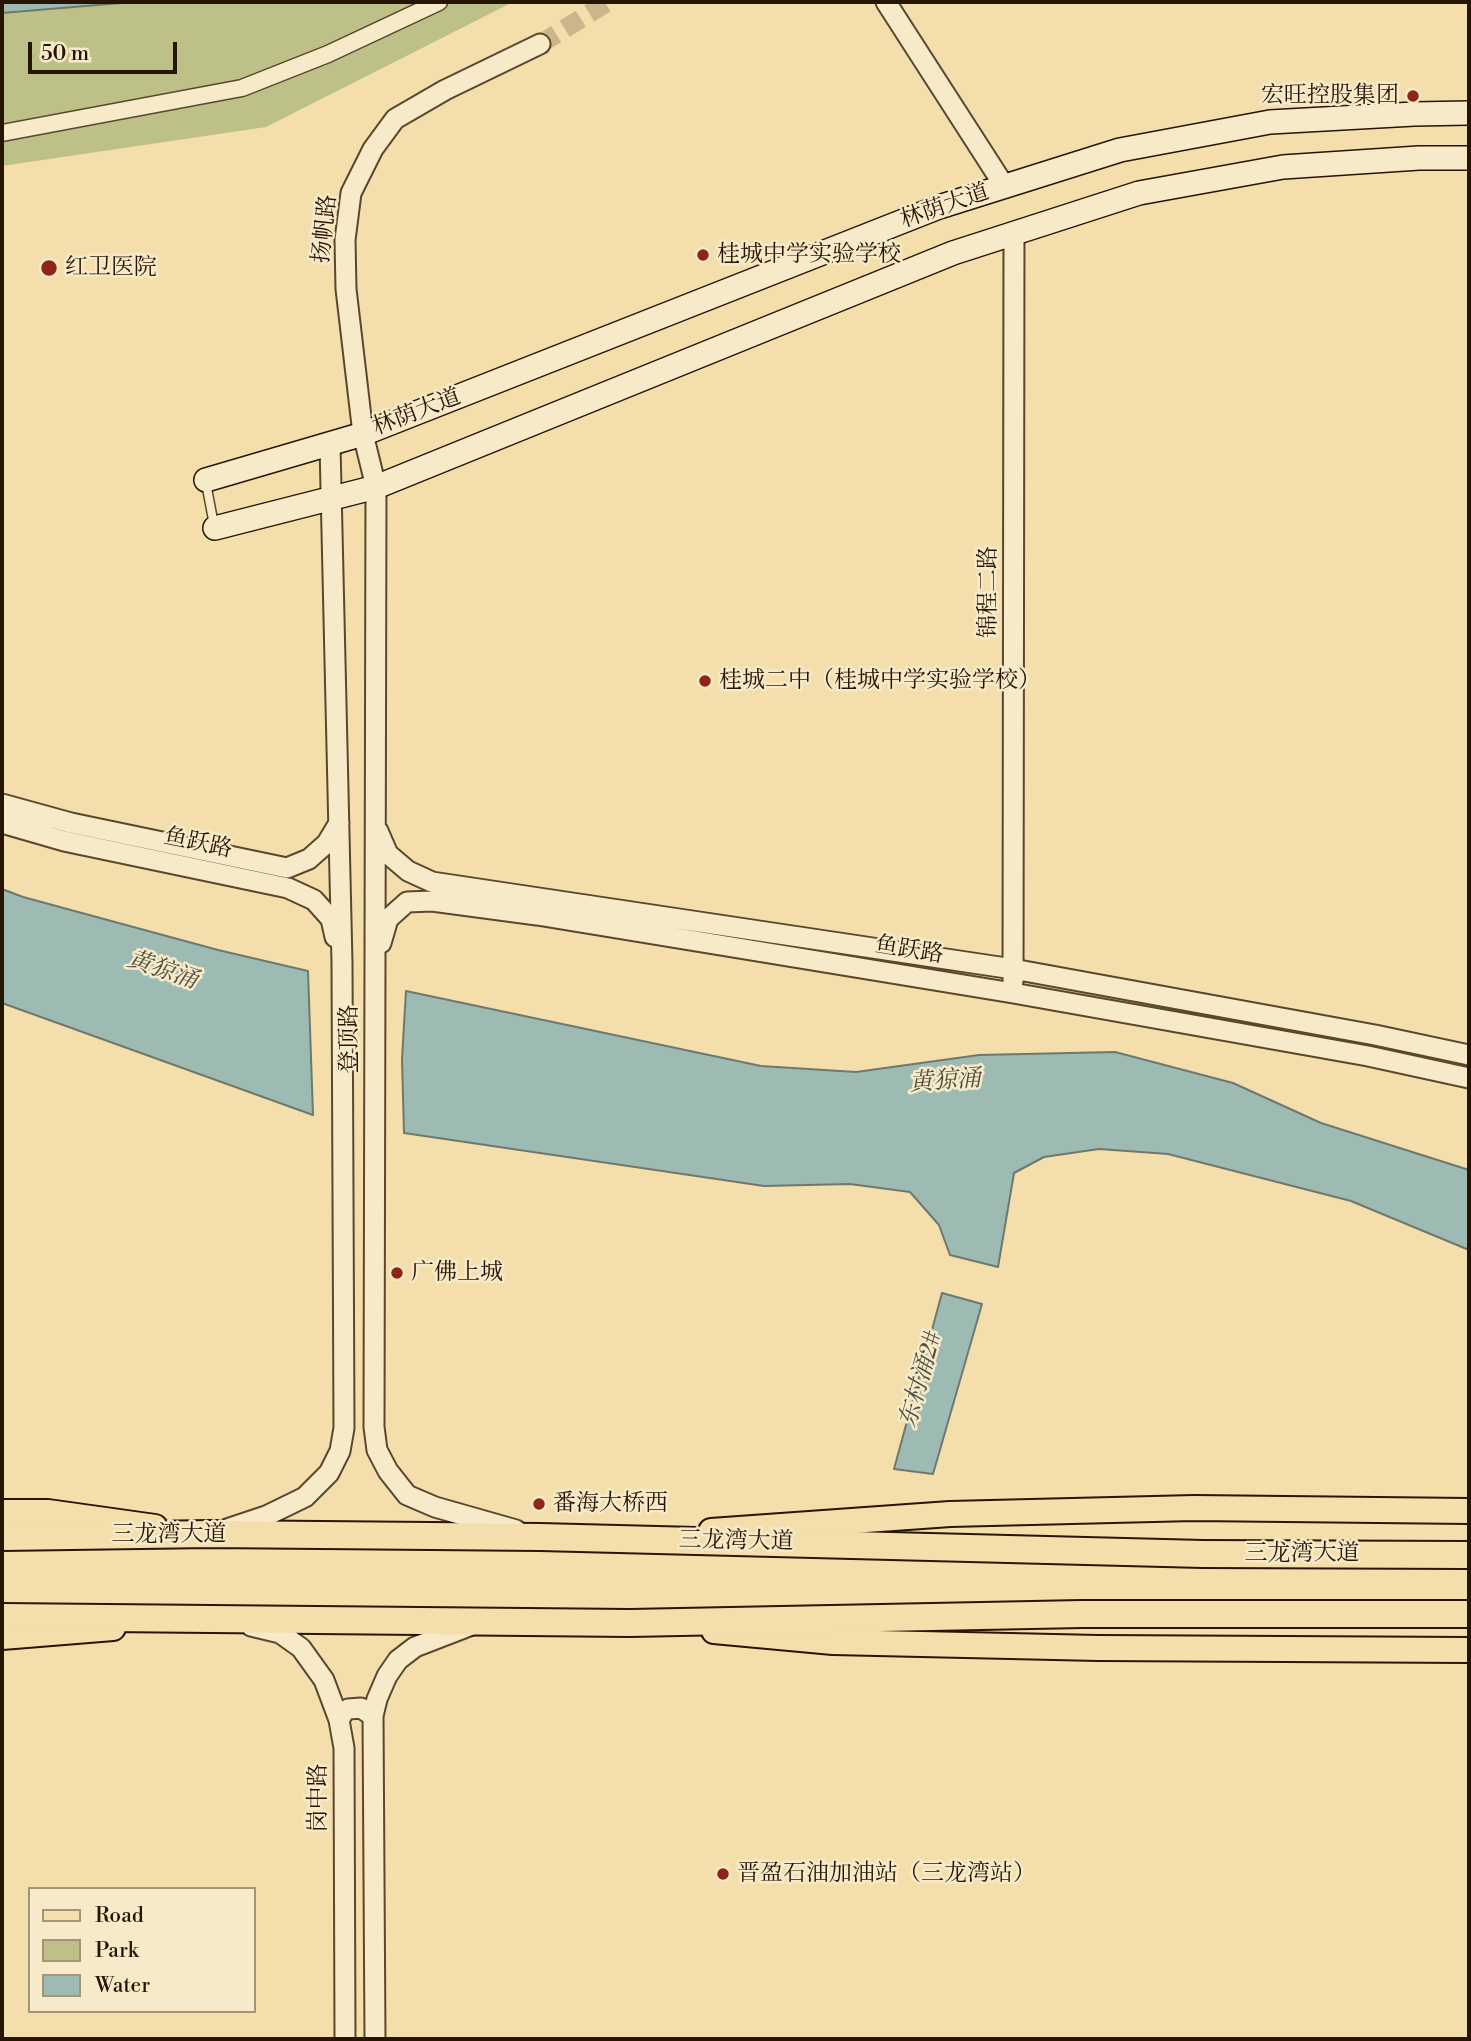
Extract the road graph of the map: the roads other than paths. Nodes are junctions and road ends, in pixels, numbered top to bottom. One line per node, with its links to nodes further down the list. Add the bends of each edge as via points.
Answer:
1 (439, 2): 5 (street, via 242,88)
2 (886, 2): 7 (street)
3 (540, 44): 9 (street, 扬帆路, via 445,90 396,120 373,149 351,193 345,240 346,289)
4 (1469, 113): 7 (main road, 林荫大道, via 1270,122 1120,150)
5 (2, 133)
6 (1469, 158): 8 (main road, 林荫大道, via 1283,167 1139,193)
7 (1005, 187): 9 (main road, 林荫大道, via 939,207)
8 (1014, 234): 12 (main road, 林荫大道, via 953,253); 21 (street, 锦程二路)
9 (363, 434): 10 (main road, 林荫大道); 12 (street, 登顶路)
10 (330, 444): 11 (main road, 林荫大道); 13 (street, 登顶路)
11 (206, 480): 14 (lane)
12 (376, 487): 13 (main road, 林荫大道); 18 (street, 登顶路)
13 (331, 498): 14 (main road, 林荫大道); 16 (street, 登顶路)
14 (215, 528)
15 (2, 804): 16 (street, 鱼跃路, via 71,823 286,867 309,859 327,844)
16 (339, 822): 20 (street, 登顶路)
17 (2, 823): 20 (street, 鱼跃路, via 64,841 288,888 314,900 331,919)
18 (375, 824): 19 (street, 登顶路); 21 (street, 鱼跃路, via 388,854 408,872 432,882)
19 (375, 961): 22 (street, 鱼跃路, via 388,919 407,902 432,901); 25 (street, 登顶路)
20 (342, 964): 26 (street, 登顶路)
21 (1013, 969): 22 (street, 锦程二路); 23 (street, 鱼跃路)
22 (1013, 993): 24 (street, 鱼跃路)
23 (1469, 1055)
24 (1469, 1078)
25 (374, 1427): 26 (street, via 363,1445 355,1446); 31 (street, 登顶路, via 377,1450 407,1495)
26 (344, 1428): 29 (street, 登顶路, via 329,1473 305,1497)
27 (1469, 1511): 32 (main road, via 1194,1508 950,1514)
28 (2, 1512): 29 (main road, via 48,1512)
29 (211, 1535): 30 (highway, 三龙湾大道); 31 (highway, 三龙湾大道)
30 (2, 1537)
31 (540, 1537): 32 (highway, 三龙湾大道)
32 (598, 1539): 33 (highway, 三龙湾大道, via 1203,1554)
33 (1469, 1555)
34 (1469, 1614): 38 (highway, via 1082,1614)
35 (2, 1617): 36 (highway)
36 (227, 1620): 37 (highway); 39 (main road); 42 (street, 岗中路, via 280,1633 301,1648 324,1679)
37 (480, 1622): 38 (highway); 41 (street, via 415,1647 398,1660 387,1676)
38 (630, 1623): 40 (main road, via 833,1642)
39 (2, 1637)
40 (1469, 1650)
41 (373, 1716): 42 (street, via 361,1708 348,1709); 44 (street)
42 (339, 1720): 43 (street, 岗中路, via 344,1748)
43 (345, 2039)
44 (375, 2039)

